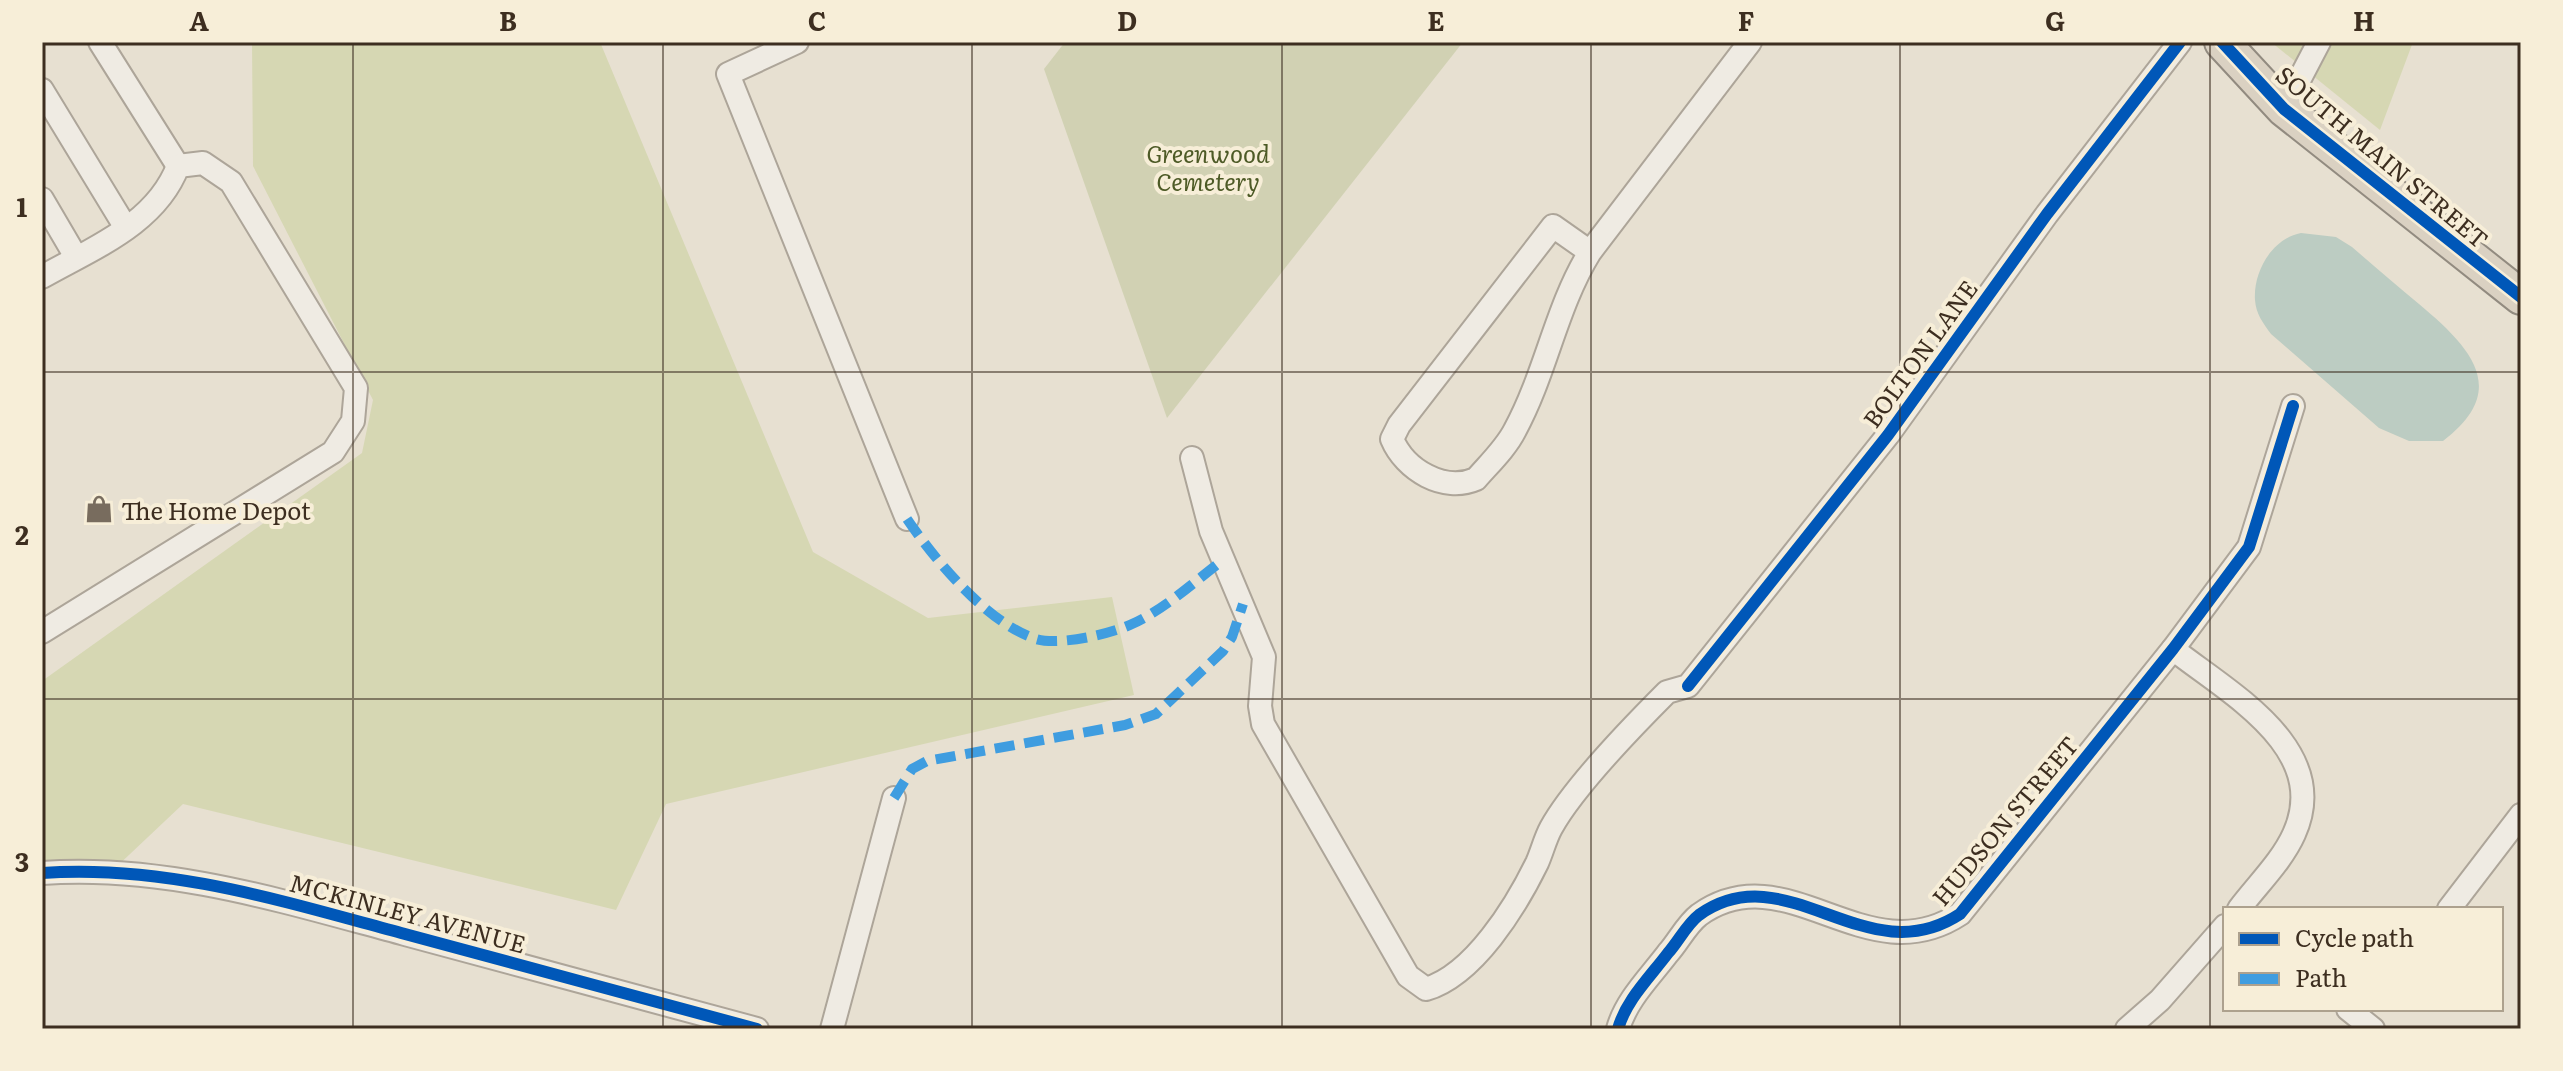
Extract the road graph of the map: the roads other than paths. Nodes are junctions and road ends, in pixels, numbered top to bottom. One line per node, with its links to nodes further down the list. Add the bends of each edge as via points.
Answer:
1 (100, 42): 9 (street)
2 (797, 42): 18 (street, via 728,74)
3 (1750, 42): 12 (street)
4 (2180, 42): 17 (street, BOLTON LANE, via 2047,214 1888,435 1688,686 1667,692 1578,793 1551,828 1524,888 1470,964 1443,984 1426,989 1408,976 1263,724 1264,657 1211,531)
5 (2222, 42): 8 (highway, SOUTH MAIN STREET)
6 (2319, 42): 8 (street)
7 (42, 90): 11 (street)
8 (2284, 109): 15 (highway, SOUTH MAIN STREET)
9 (178, 166): 11 (street, via 152,211); 19 (street, via 203,163 231,182 356,388 353,421 333,452)
10 (42, 199): 13 (street)
11 (126, 228): 13 (street)
12 (1590, 252): 12 (street, via 1553,226 1399,425 1392,439 1397,450 1431,479 1444,484 1476,479 1514,432 1556,333 1570,284)
13 (76, 257): 14 (street)
14 (42, 277)
15 (2521, 297)
16 (2293, 406): 20 (street, HUDSON STREET, via 2249,547)
17 (1192, 458)
18 (907, 519)
19 (42, 632)
20 (2173, 649): 24 (street, via 2276,730 2299,772 2296,831); 29 (street, HUDSON STREET, via 1960,914 1923,931 1885,933 1770,895 1724,903 1698,916 1630,1001)
21 (894, 798): 28 (street)
22 (2521, 815): 25 (street)
23 (42, 873): 27 (street, MCKINLEY AVENUE, via 139,873 236,889)
24 (2240, 907)
25 (2451, 907)
26 (2223, 928): 30 (street)
27 (757, 1029)
28 (832, 1029)
29 (1618, 1029)
30 (2127, 1029)

